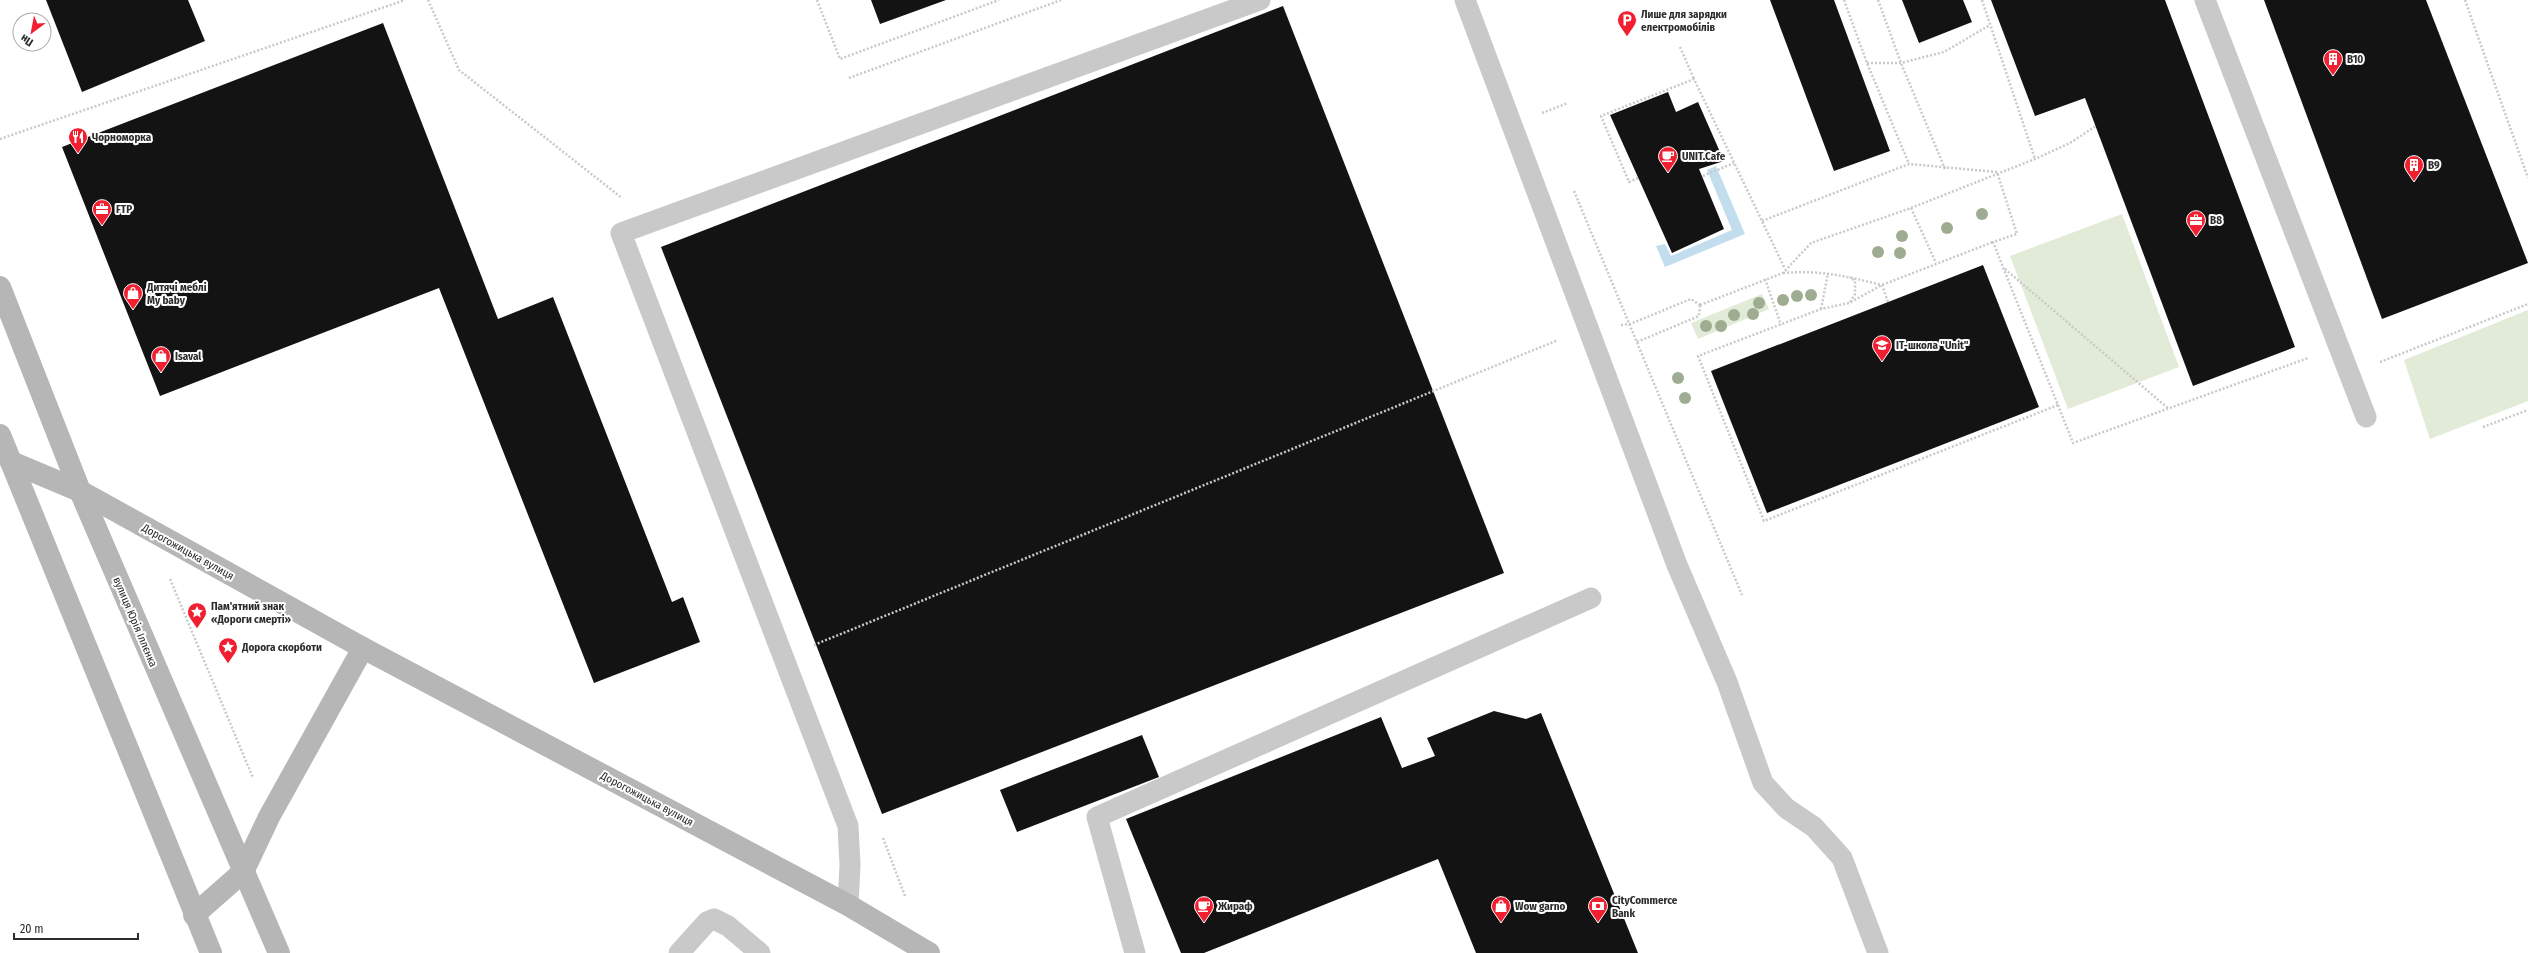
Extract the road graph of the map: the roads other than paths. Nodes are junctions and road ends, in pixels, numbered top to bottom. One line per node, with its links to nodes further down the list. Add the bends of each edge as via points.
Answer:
1 (1260, 0): 12 (lane, via 620,233 848,826)
2 (1465, 0): 20 (lane, via 1677,565 1727,682 1762,783 1786,808 1814,827 1842,858)
3 (2205, 0): 5 (lane)
4 (0, 287): 8 (street, вулиця Юрія Іллєнка)
5 (2366, 418)
6 (0, 435): 7 (street)
7 (11, 462): 8 (street, Дорогожицька вулиця); 13 (street)
8 (80, 491): 10 (street, Дорогожицька вулиця); 11 (street, вулиця Юрія Іллєнка)
9 (1591, 598): 19 (lane, via 1097,817)
10 (363, 648): 11 (street, via 269,817); 12 (street, Дорогожицька вулиця)
11 (243, 872): 13 (street); 16 (street, вулиця Юрія Іллєнка)
12 (848, 905): 14 (street, Дорогожицька вулиця)
13 (194, 916): 15 (street)
14 (922, 951)
15 (211, 953)
16 (279, 953)
17 (679, 953): 18 (lane, via 707,922 714,919 728,926)
18 (760, 953)
19 (1135, 953)
20 (1878, 953)

